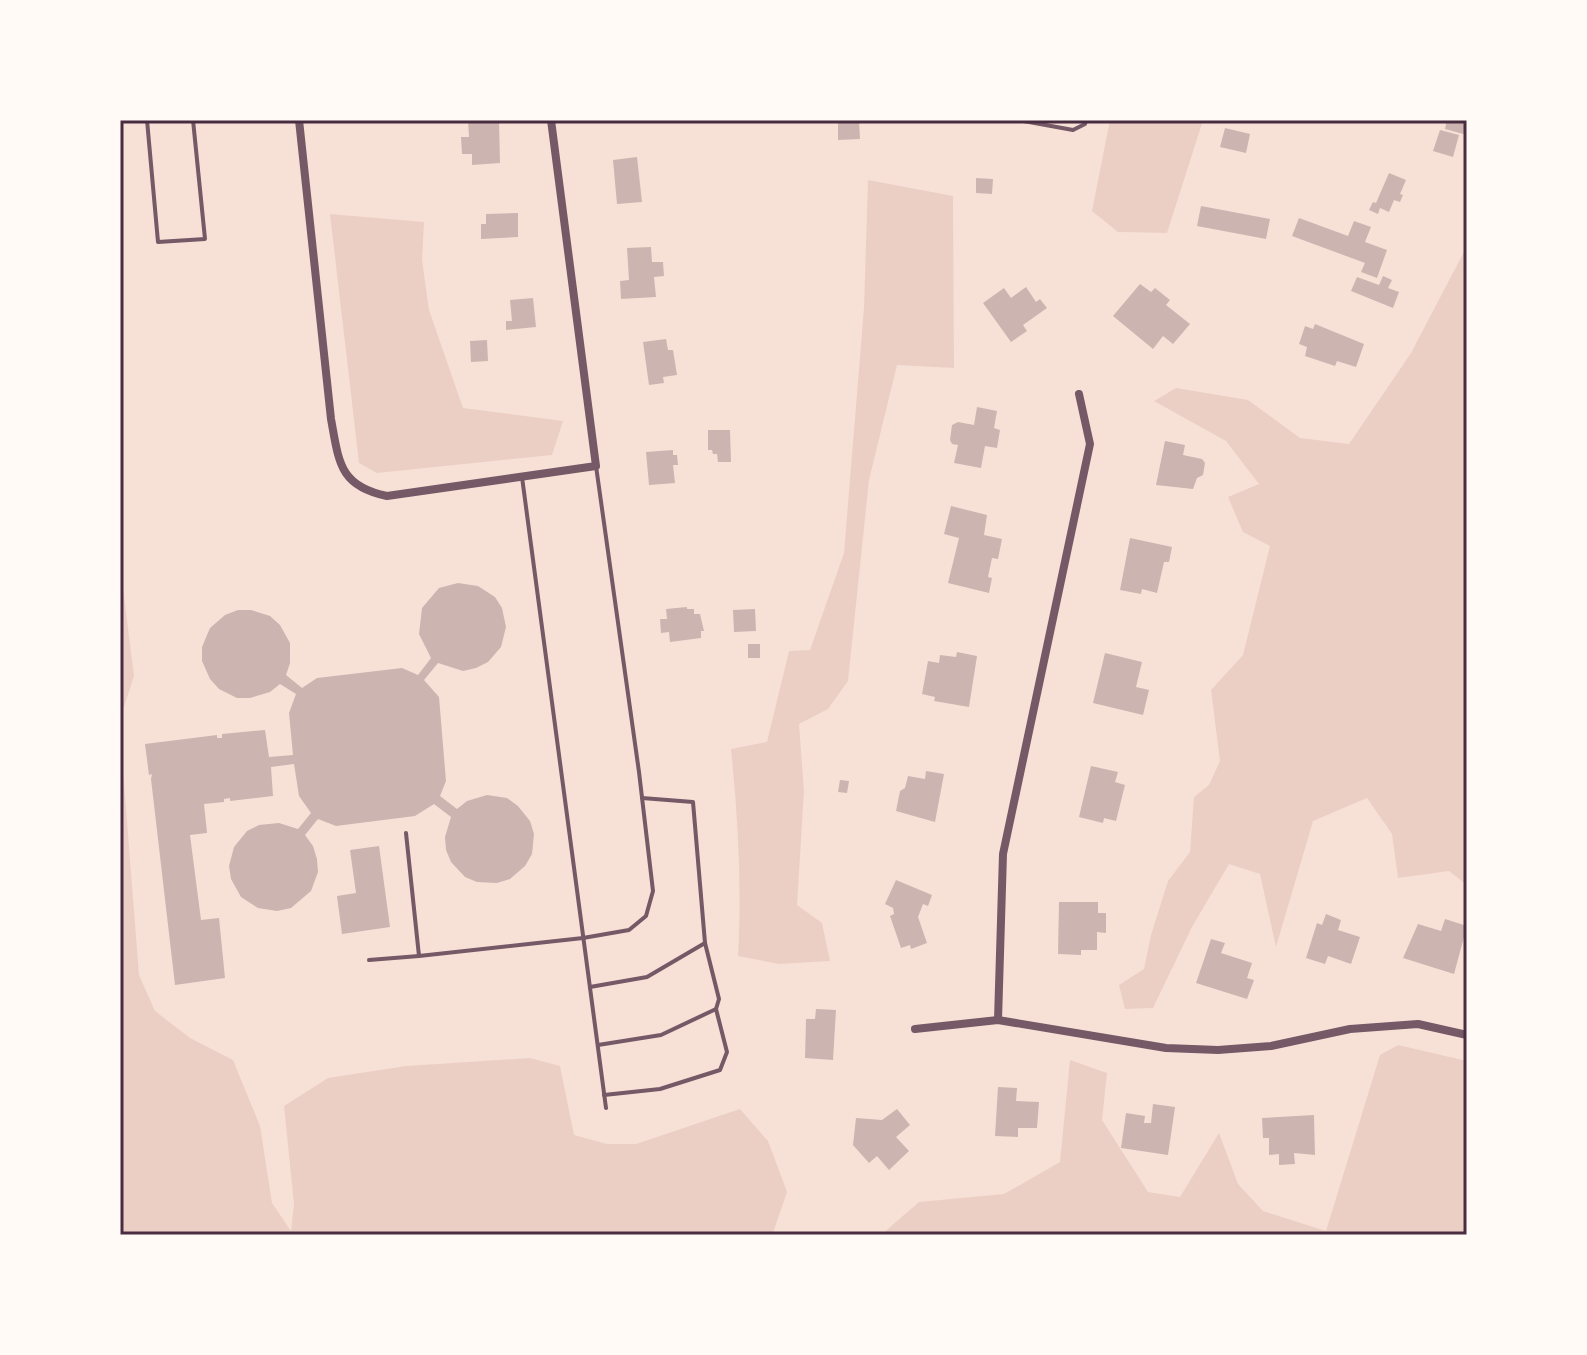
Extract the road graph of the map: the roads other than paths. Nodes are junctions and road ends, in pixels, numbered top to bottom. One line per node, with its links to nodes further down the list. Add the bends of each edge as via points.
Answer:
1 (147, 120): 2 (lane, via 158,242 205,239)
2 (193, 120)
3 (299, 120): 9 (street, via 340,466 366,492 387,496)
4 (551, 120): 8 (street)
5 (1018, 120): 6 (lane, via 1073,130)
6 (1086, 120)
7 (1079, 394): 18 (street, via 1090,444 1003,854)
8 (596, 466): 9 (street); 10 (lane)
9 (522, 477): 12 (lane)
10 (642, 798): 12 (lane, via 653,891 646,916 629,930); 13 (lane, via 693,802)
11 (406, 833): 14 (lane)
12 (583, 938): 14 (lane); 16 (lane)
13 (705, 943): 16 (lane, via 647,977); 17 (lane, via 719,999)
14 (419, 956): 15 (lane)
15 (369, 960)
16 (589, 987): 21 (lane)
17 (716, 1009): 21 (lane, via 661,1035); 22 (lane, via 727,1052 720,1070 660,1089)
18 (998, 1020): 19 (street); 20 (street, via 1166,1048 1218,1050 1418,1024)
19 (915, 1029)
20 (1467, 1035)
21 (597, 1045): 22 (lane)
22 (604, 1095): 23 (lane)
23 (606, 1108)

